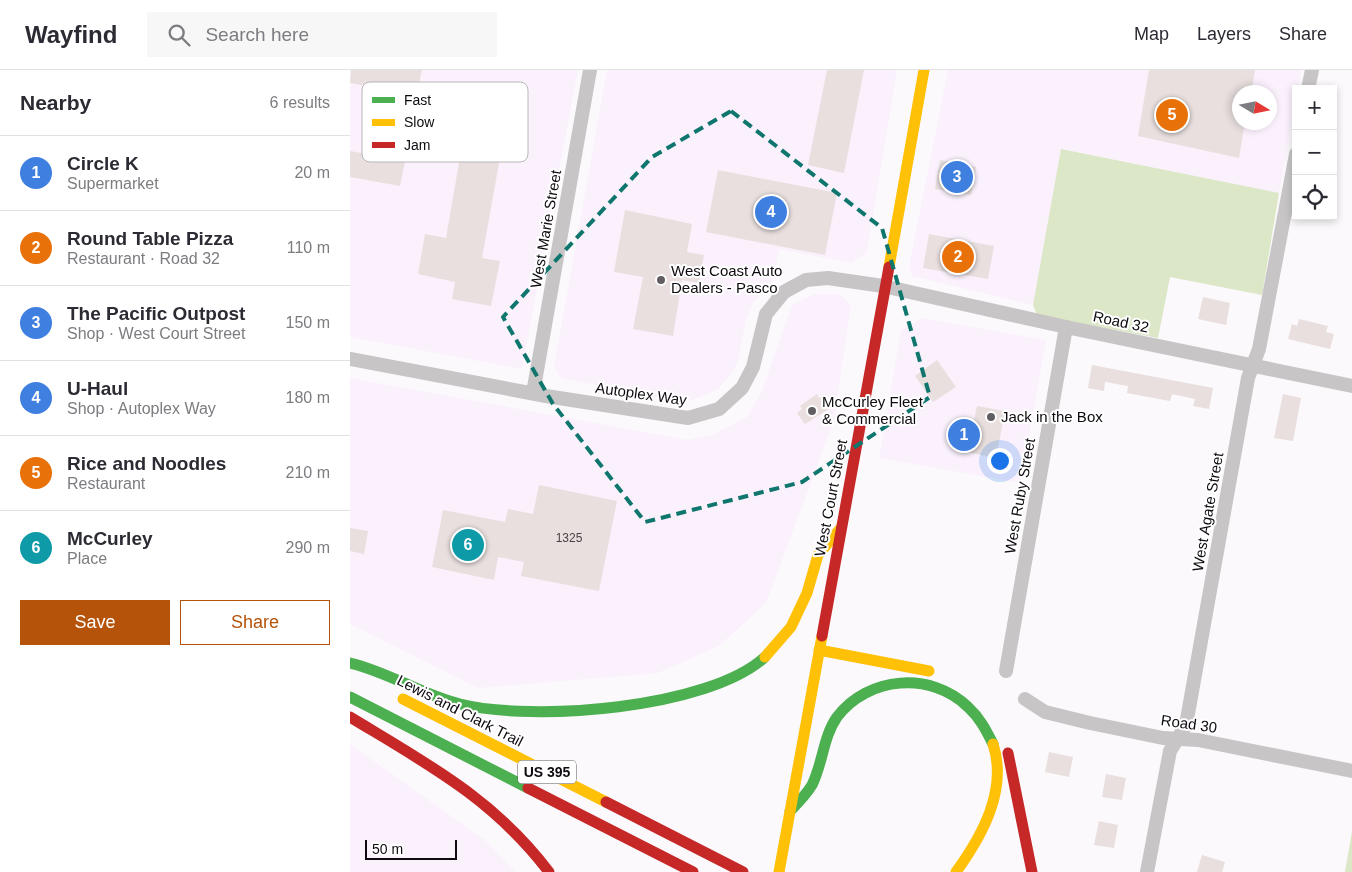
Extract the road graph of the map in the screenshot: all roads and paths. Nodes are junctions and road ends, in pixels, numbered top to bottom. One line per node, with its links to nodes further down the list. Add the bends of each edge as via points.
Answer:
1 (590, 70): 11 (street, West Marie Street)
2 (924, 70): 6 (main road, West Court Street)
3 (1312, 70): 4 (street)
4 (1309, 85)
5 (1292, 175): 9 (street, West Agate Street)
6 (883, 286): 7 (street, Road 32); 11 (street, Autoplex Way, via 839,278 815,278 784,292 766,314 753,367 742,388 719,408 703,415 677,418); 12 (main road, West Court Street)
7 (1066, 327): 9 (street, Road 32); 15 (street, West Ruby Street)
8 (350, 359): 11 (street, Autoplex Way)
9 (1253, 366): 10 (street, Road 32); 24 (street, West Agate Street, via 1248,378 1186,725)
10 (1352, 386)
11 (533, 393)
12 (840, 529): 13 (main road, West Court Street); 14 (main road, via 819,552 802,606 774,649 749,670 700,692 565,712 512,713 444,699 369,666)
13 (819, 650): 17 (main road); 26 (main road, West Court Street)
14 (350, 663)
15 (1006, 671)
16 (350, 672): 18 (main road)
17 (940, 673)
18 (368, 681)
19 (394, 694): 29 (main road, Lewis and Clark Trail / US 395)
20 (350, 697): 28 (main road, US 395)
21 (1025, 699): 24 (street, Road 30, via 1034,707 1060,716 1163,738)
22 (350, 717): 27 (main road, via 492,808 528,844)
23 (1005, 738): 32 (main road)
24 (1177, 738): 25 (street, Road 30); 33 (street, West Agate Street, via 1170,751)
25 (1352, 770)
26 (790, 811): 30 (main road, West Court Street); 31 (main road, via 812,785 826,739 843,711 854,700 883,685 920,682 950,691 976,712 993,741 997,757 997,787 993,802)
27 (549, 872)
28 (693, 872)
29 (743, 872)
30 (779, 872)
31 (956, 872)
32 (1032, 872)
33 (1147, 872)

